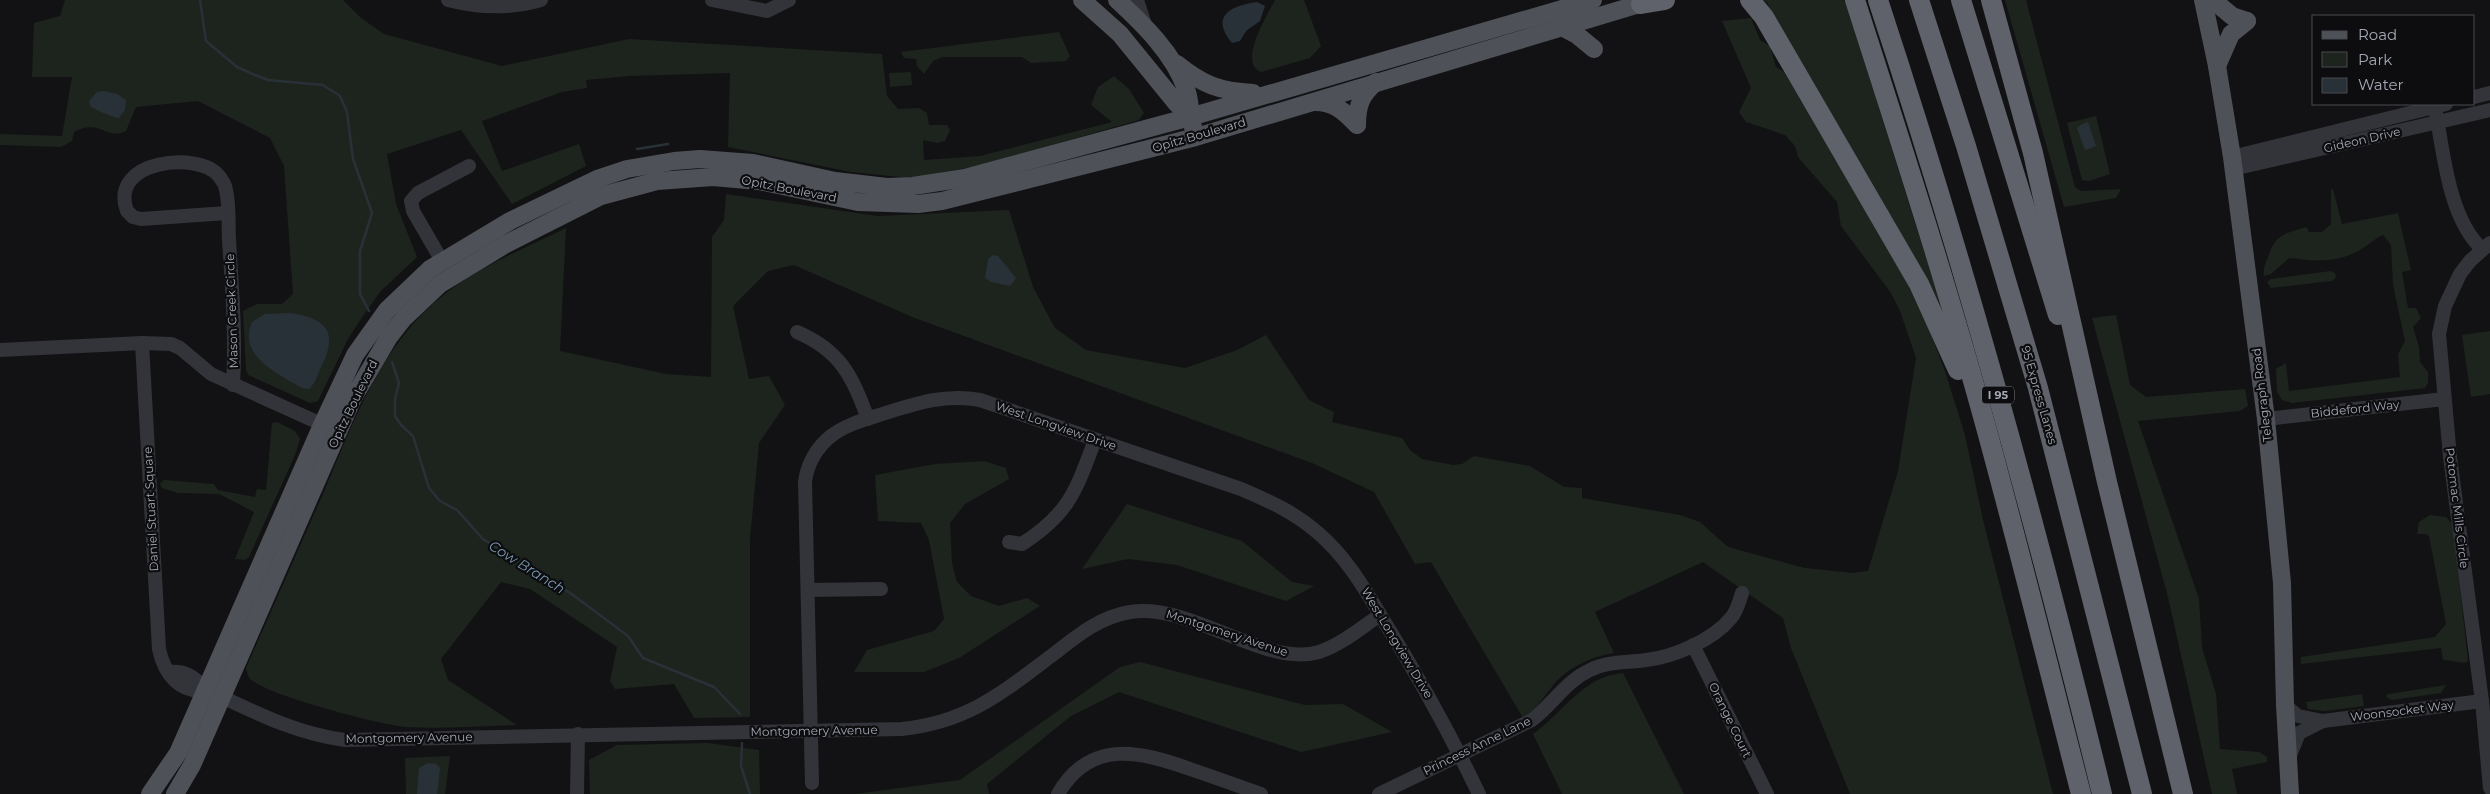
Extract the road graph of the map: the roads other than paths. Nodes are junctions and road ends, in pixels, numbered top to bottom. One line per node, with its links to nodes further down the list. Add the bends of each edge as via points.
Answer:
1 (448, 0): 2 (street, via 479,6 505,6)
2 (541, 0)
3 (712, 0): 4 (street, via 767,11)
4 (789, 0)
5 (1082, 0): 32 (main road, via 1120,34)
6 (1117, 0): 21 (main road)
7 (1137, 0): 21 (street)
8 (1665, 0): 18 (highway)
9 (1750, 0): 50 (highway, via 1764,17 1923,292 1962,379)
10 (1855, 0): 50 (highway, via 1931,240)
11 (1878, 0): 79 (highway, I 95, via 1937,187 2027,497)
12 (1919, 0): 80 (highway, 95 Express Lanes, via 2038,388)
13 (1961, 0): 49 (highway)
14 (1991, 0): 49 (highway, via 2033,153)
15 (2203, 0): 24 (main road, Telegraph Road)
16 (2213, 0): 24 (main road, via 2232,16 2247,21 2231,34)
17 (1585, 1): 19 (street); 27 (main road, Opitz Boulevard)
18 (1648, 2): 19 (main road, Opitz Boulevard)
19 (1590, 19): 20 (main road, Opitz Boulevard)
20 (1562, 27): 22 (main road); 25 (main road, Opitz Boulevard)
21 (1147, 30): 23 (main road)
22 (1594, 49)
23 (1167, 55): 27 (main road, via 1203,83 1226,91); 32 (main road, via 1186,87)
24 (2217, 66): 35 (main road, Telegraph Road)
25 (1378, 80): 29 (main road, Opitz Boulevard); 29 (main road, via 1359,102 1357,125 1332,105)
26 (2490, 93): 28 (street)
27 (1264, 94): 32 (main road, Opitz Boulevard)
28 (2475, 97)
29 (1304, 103): 34 (main road, Opitz Boulevard)
30 (2440, 105): 33 (street); 35 (street, Gideon Drive)
31 (2490, 110): 33 (street, Gideon Drive)
32 (1190, 117): 34 (main road); 39 (main road, Opitz Boulevard, via 965,178 913,186 861,185 724,160 653,164 586,182)
33 (2437, 122): 35 (street, Gideon Drive); 38 (street, via 2459,219 2471,239)
34 (1196, 137): 47 (main road, Opitz Boulevard, via 967,196 918,204 858,202 759,181 713,177 657,181 601,196 460,269 421,300 403,318 376,356 353,398)
35 (2233, 163): 46 (main road, Telegraph Road)
36 (469, 166): 39 (street, via 411,201 413,211)
37 (227, 213): 37 (street, Mason Creek Circle, via 222,181 211,168 201,164 146,167 131,179 126,191 127,211 141,219); 43 (street, Mason Creek Circle)
38 (2486, 246): 44 (street, Potomac Mills Circle, via 2460,274 2440,323)
39 (442, 260): 47 (main road, Opitz Boulevard, via 407,289 368,334 348,369)
40 (797, 332): 45 (street, via 823,346 842,364 857,388)
41 (142, 343): 42 (street); 43 (street, via 162,342 180,348 211,374); 58 (street, Daniel Stuart Square, via 159,648 170,672 181,671 198,679)
42 (0, 350)
43 (233, 385): 47 (street, Mason Creek Circle)
44 (2444, 399): 46 (street, Biddeford Way); 60 (street, Potomac Mills Circle)
45 (868, 419): 48 (street, West Longview Drive, via 917,402 960,397 980,400); 53 (street, West Longview Drive, via 846,426 830,437 809,465 805,482)
46 (2266, 419): 61 (main road, Telegraph Road, via 2282,583)
47 (330, 428): 58 (main road, Opitz Boulevard); 59 (main road, Opitz Boulevard)
48 (1095, 440): 51 (street, via 1075,492 1062,511 1045,529 1022,544); 55 (street, West Longview Drive, via 1241,489 1280,506 1312,528 1334,549 1356,575)
49 (2107, 482): 81 (highway)
50 (2008, 509): 57 (highway)
51 (1009, 542)
52 (881, 589): 53 (street)
53 (808, 590): 63 (street, West Longview Drive)
54 (1742, 594): 56 (street, Princess Anne Lane, via 1732,617)
55 (1380, 614): 63 (street, Montgomery Avenue, via 1329,648 1301,655 1273,650 1162,612 1147,610 1121,614 1092,626 991,700 957,718 902,729); 65 (street, West Longview Drive, via 1430,696)
56 (1693, 645): 65 (street, Princess Anne Lane, via 1647,660 1617,662 1591,669 1570,682 1532,720); 76 (street, Orange Court)
57 (2054, 687): 77 (highway); 78 (highway)
58 (206, 690): 59 (street, Montgomery Avenue); 69 (main road, Opitz Boulevard, via 178,753)
59 (223, 698): 64 (street, Montgomery Avenue, via 299,730 345,740); 70 (main road, Opitz Boulevard)
60 (2482, 701): 62 (street, Woonsocket Way); 68 (street, Potomac Mills Circle)
61 (2285, 705): 62 (street, Woonsocket Way, via 2298,716); 66 (main road, Telegraph Road)
62 (2323, 721): 66 (street, Woonsocket Way, via 2300,733)
63 (811, 731): 64 (street, Montgomery Avenue); 67 (street, West Longview Drive)
64 (578, 734): 71 (street)
65 (1460, 756): 74 (street, Princess Anne Lane); 75 (street, West Longview Drive)
66 (2288, 760): 82 (main road, Telegraph Road)
67 (812, 783)
68 (2490, 788)
69 (150, 794)
70 (175, 794)
71 (577, 794)
72 (1058, 794): 73 (street, via 1071,776 1090,762 1127,753 1152,756)
73 (1262, 794)
74 (1379, 794)
75 (1478, 794)
76 (1767, 794)
77 (2069, 794)
78 (2081, 794)
79 (2102, 794)
80 (2142, 794)
81 (2183, 794)
82 (2290, 794)

